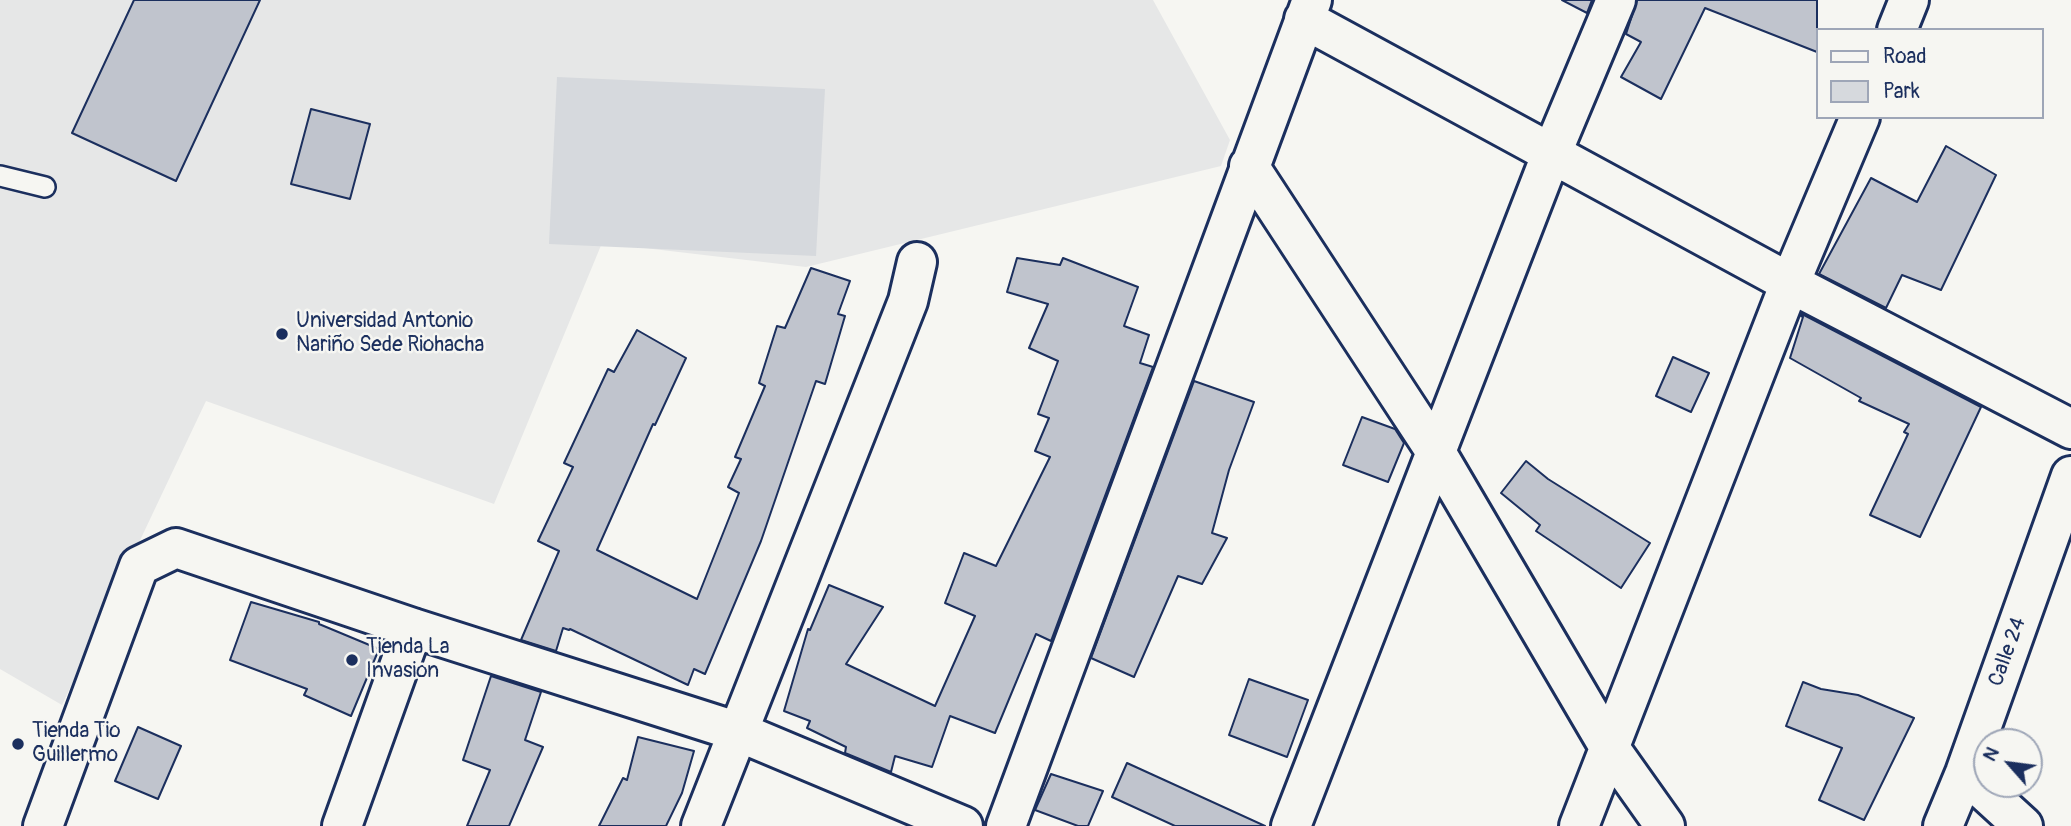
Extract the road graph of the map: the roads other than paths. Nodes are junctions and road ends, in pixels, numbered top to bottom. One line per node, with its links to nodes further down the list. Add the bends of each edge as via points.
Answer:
1 (1616, 0): 6 (street)
2 (1909, 0): 4 (street)
3 (1308, 9): 6 (street); 7 (street)
4 (1897, 28)
5 (1859, 119): 11 (street)
6 (1551, 155): 11 (street); 13 (street)
7 (1250, 166): 13 (street); 23 (street)
8 (0, 176): 9 (lane)
9 (45, 187)
10 (917, 262): 16 (street, via 908,302)
11 (1790, 283): 12 (street); 17 (street)
12 (2071, 429)
13 (1436, 452): 17 (street); 24 (street)
14 (2071, 476): 18 (street, Calle 24)
15 (413, 628): 16 (street); 19 (street, via 176,548 139,566); 20 (street)
16 (740, 732): 21 (street); 22 (street)
17 (1609, 747): 25 (street); 26 (street)
18 (1965, 773): 27 (street, Calle 24); 28 (street)
19 (43, 826)
20 (342, 826)
21 (701, 826)
22 (963, 826)
23 (1006, 826)
24 (1291, 826)
25 (1579, 826)
26 (1665, 826)
27 (1943, 826)
28 (2023, 826)

